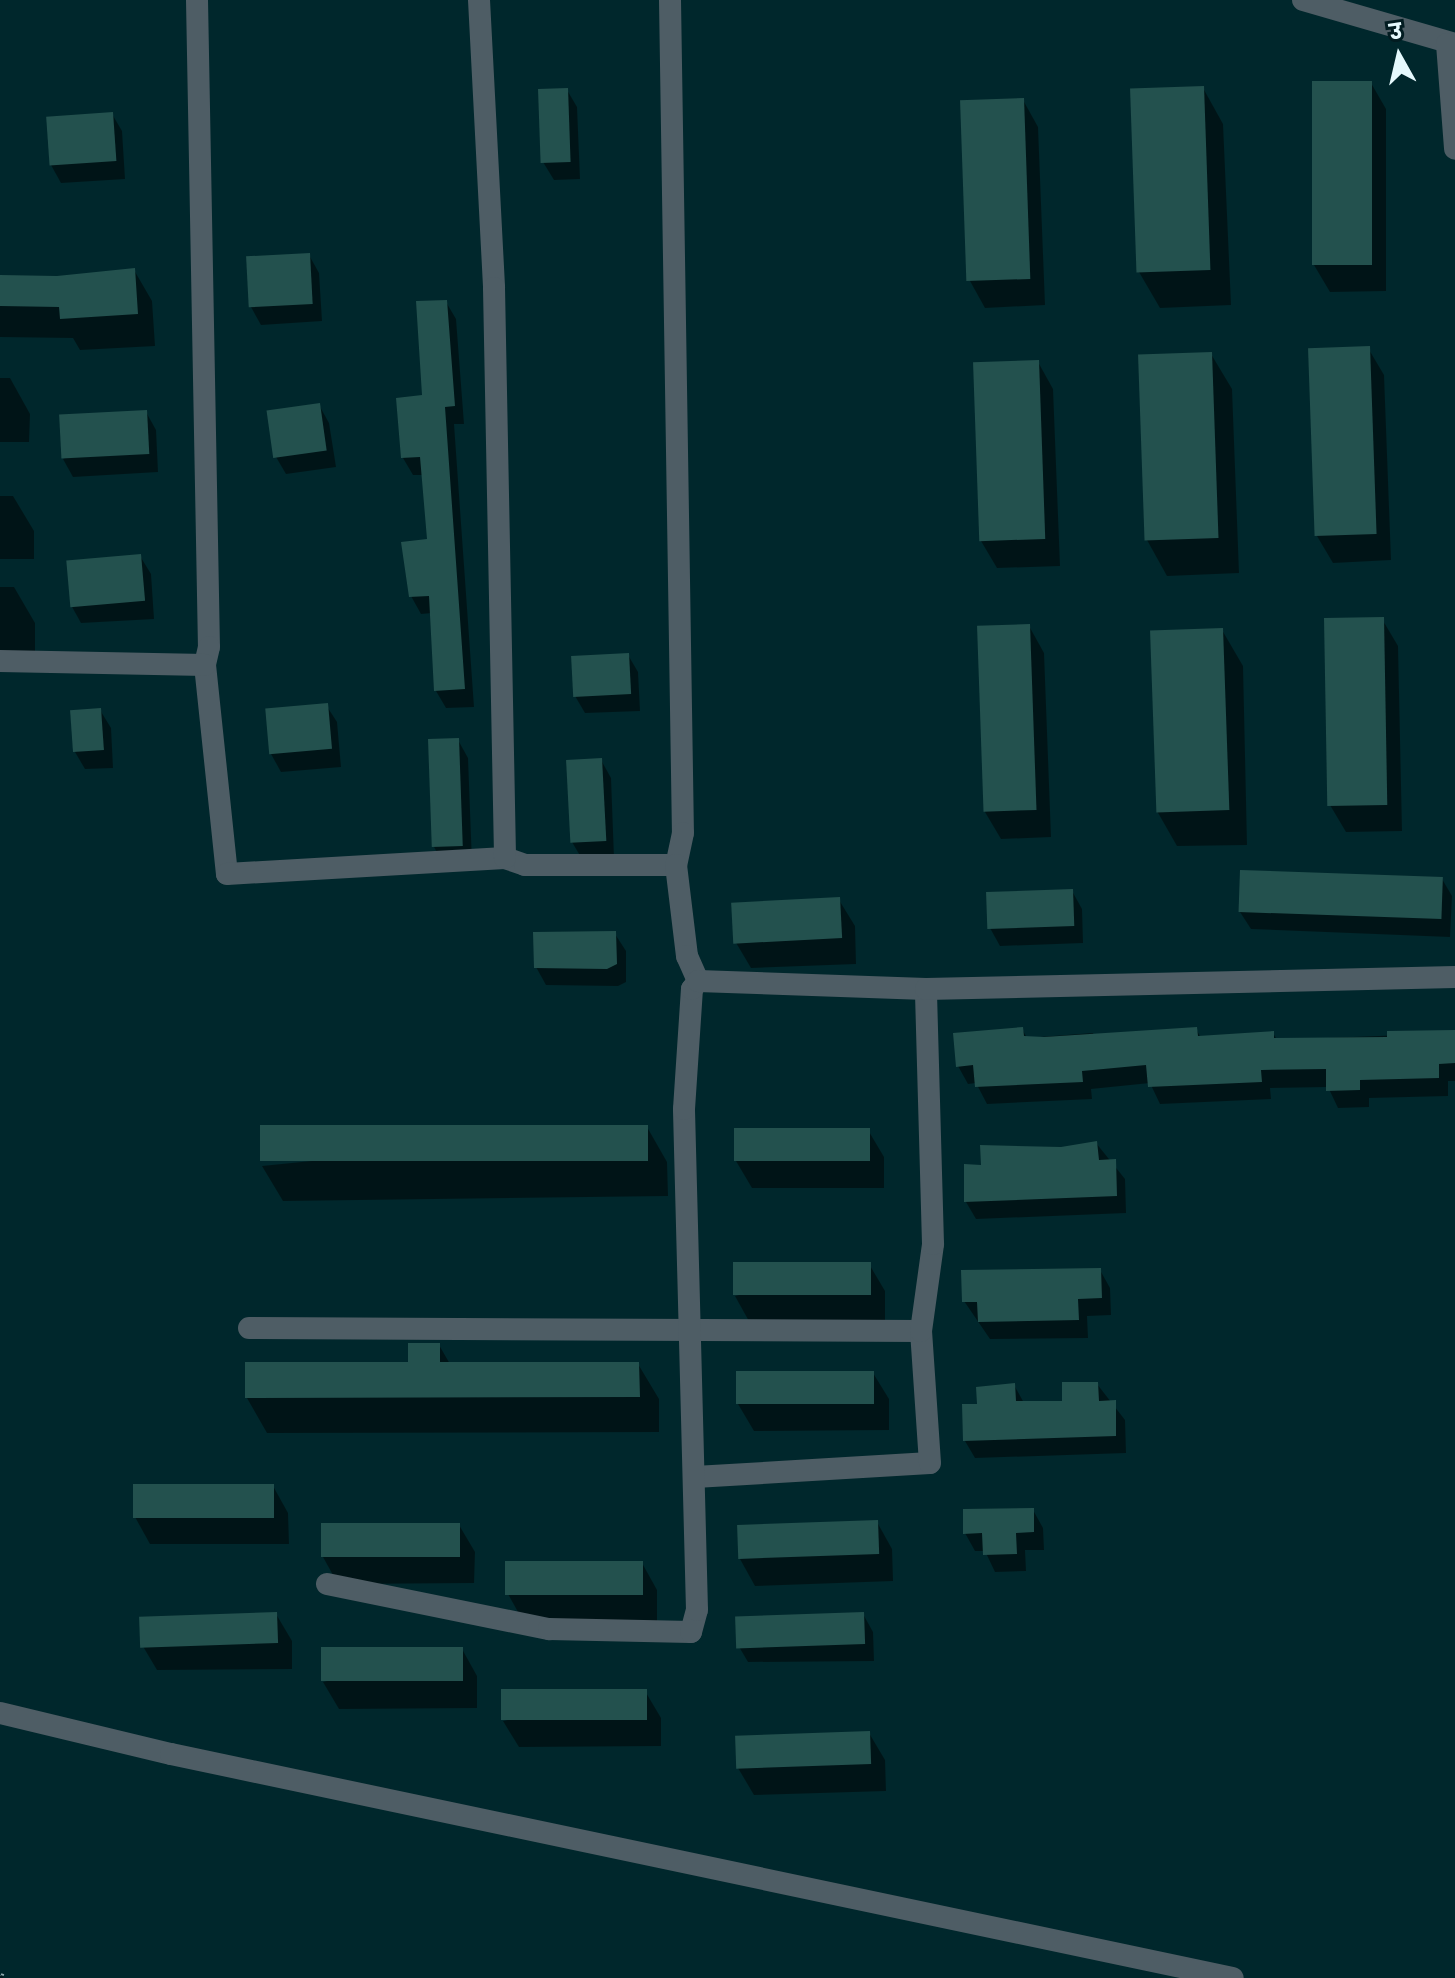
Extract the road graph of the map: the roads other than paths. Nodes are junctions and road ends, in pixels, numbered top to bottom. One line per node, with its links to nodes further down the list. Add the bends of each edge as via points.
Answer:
1 (197, 0): 8 (street, via 209,647)
2 (479, 0): 9 (street, via 494,288)
3 (670, 0): 10 (street, via 683,833)
4 (1303, 0): 5 (street)
5 (1451, 44): 6 (street)
6 (1455, 149)
7 (0, 661): 8 (street)
8 (205, 665): 9 (street, via 227,874)
9 (505, 858): 10 (street, via 525,865)
10 (676, 865): 12 (street, via 687,956)
11 (1455, 977): 13 (street)
12 (698, 981): 13 (street); 15 (street, via 692,989 684,1109)
13 (926, 989): 16 (street, via 933,1244)
14 (249, 1328): 15 (street)
15 (687, 1330): 16 (street); 17 (street)
16 (921, 1331): 17 (street, via 930,1463)
17 (695, 1477): 18 (street, via 697,1610 691,1632 549,1629)
18 (327, 1584)
19 (0, 1713): 20 (street, via 171,1754)
20 (1233, 1978)

